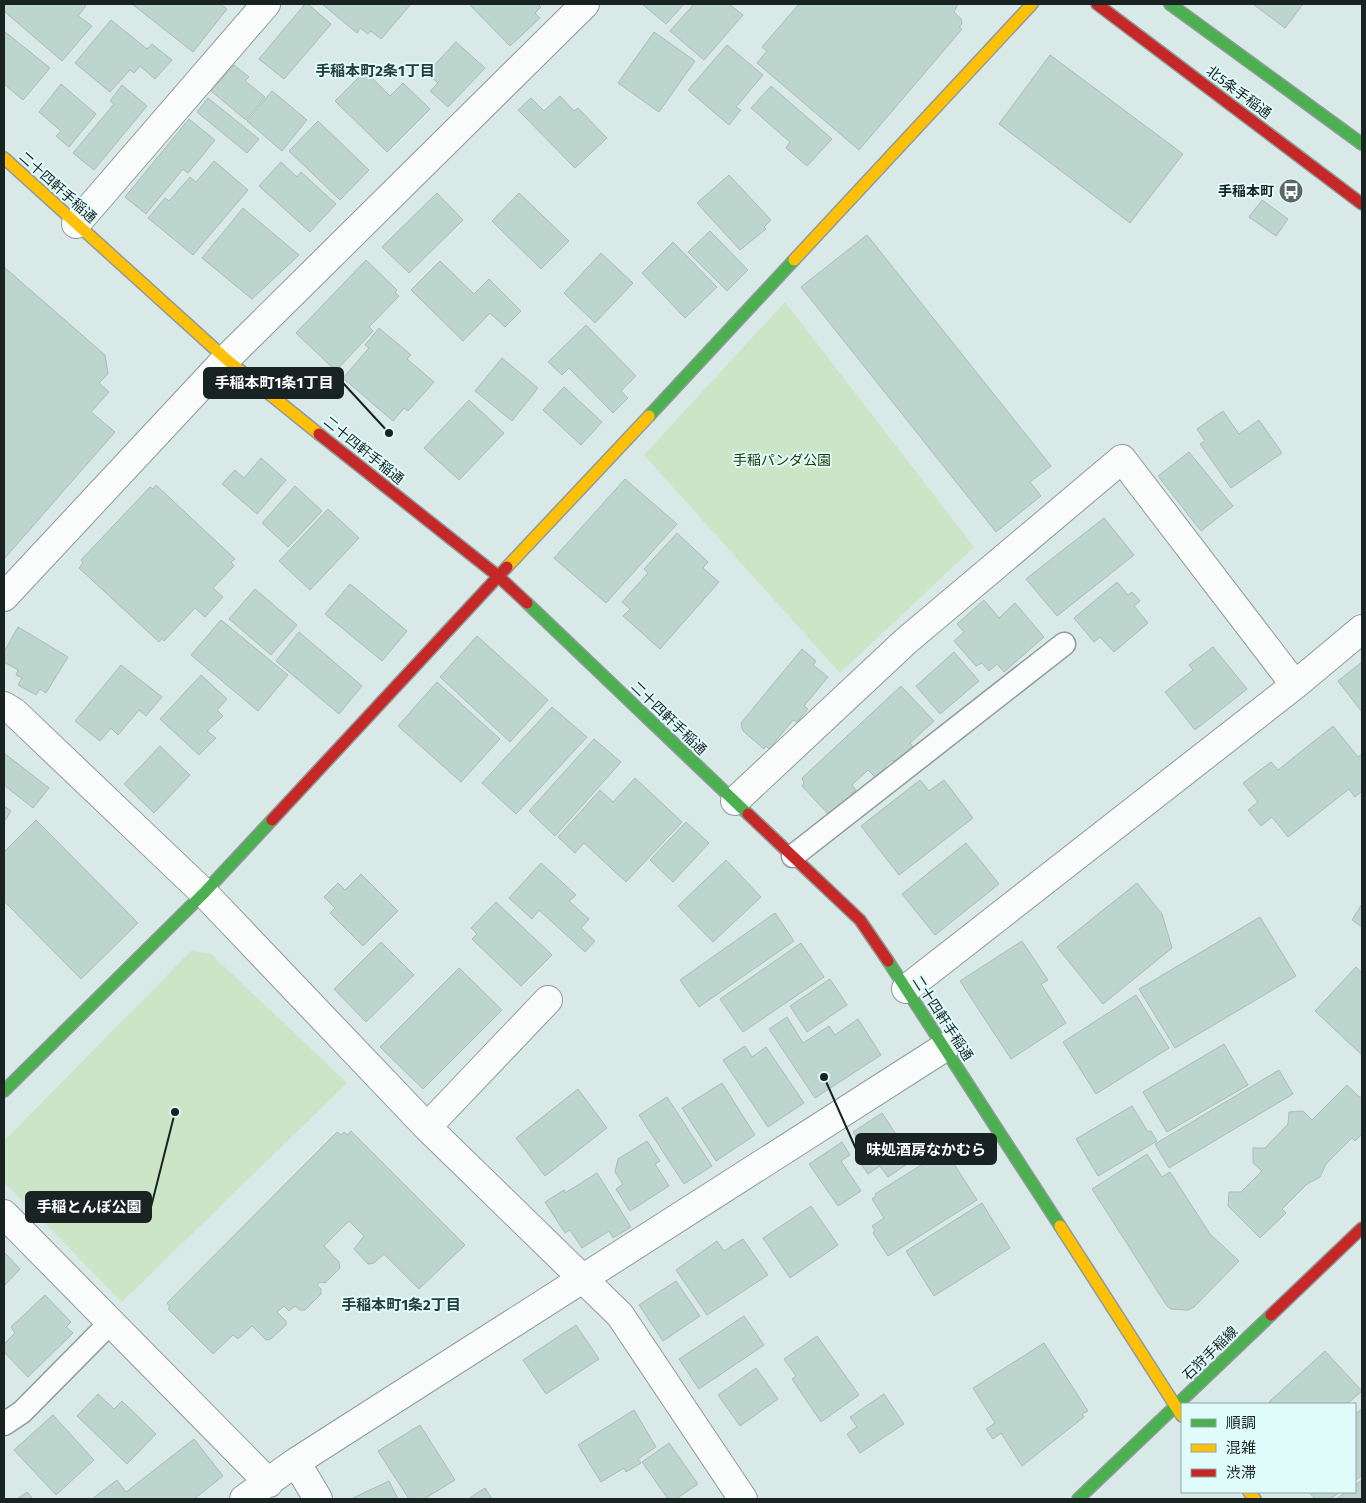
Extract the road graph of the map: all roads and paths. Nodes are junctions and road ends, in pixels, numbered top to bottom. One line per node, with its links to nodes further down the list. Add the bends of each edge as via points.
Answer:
1 (266, 4): 9 (street)
2 (585, 4): 10 (street)
3 (1032, 4): 11 (main road)
4 (1097, 4): 8 (main road, 北5条手稲通)
5 (1170, 4): 6 (main road)
6 (1362, 144)
7 (4, 158): 9 (main road, 二十四軒手稲通)
8 (1362, 204)
9 (76, 224): 10 (main road, 二十四軒手稲通)
10 (226, 359): 11 (main road, 二十四軒手稲通); 12 (street)
11 (498, 576): 17 (main road, 二十四軒手稲通); 19 (main road)
12 (4, 597)
13 (1362, 629): 15 (street)
14 (1064, 644): 18 (lane)
15 (1295, 685): 17 (street, via 1122,459 906,641); 20 (street)
16 (4, 706): 19 (street)
17 (735, 801): 18 (main road, 二十四軒手稲通)
18 (793, 856): 20 (main road, 二十四軒手稲通, via 860,920)
19 (204, 893): 23 (main road); 24 (street)
20 (906, 989): 22 (main road, 二十四軒手稲通)
21 (548, 1000): 24 (street)
22 (945, 1047): 27 (street); 30 (main road, 二十四軒手稲通)
23 (4, 1091)
24 (428, 1127): 27 (street)
25 (4, 1214): 28 (street)
26 (1362, 1228): 29 (main road, 石狩手稲線)
27 (583, 1279): 32 (street); 36 (street, via 620,1315)
28 (111, 1322): 31 (lane, via 22,1412); 33 (street)
29 (1187, 1403)
30 (1178, 1412): 37 (main road, 石狩手稲線)
31 (4, 1424)
32 (296, 1462): 33 (street); 35 (street)
33 (269, 1483): 34 (street)
34 (244, 1499)
35 (318, 1499)
36 (743, 1499)
37 (1078, 1499)

